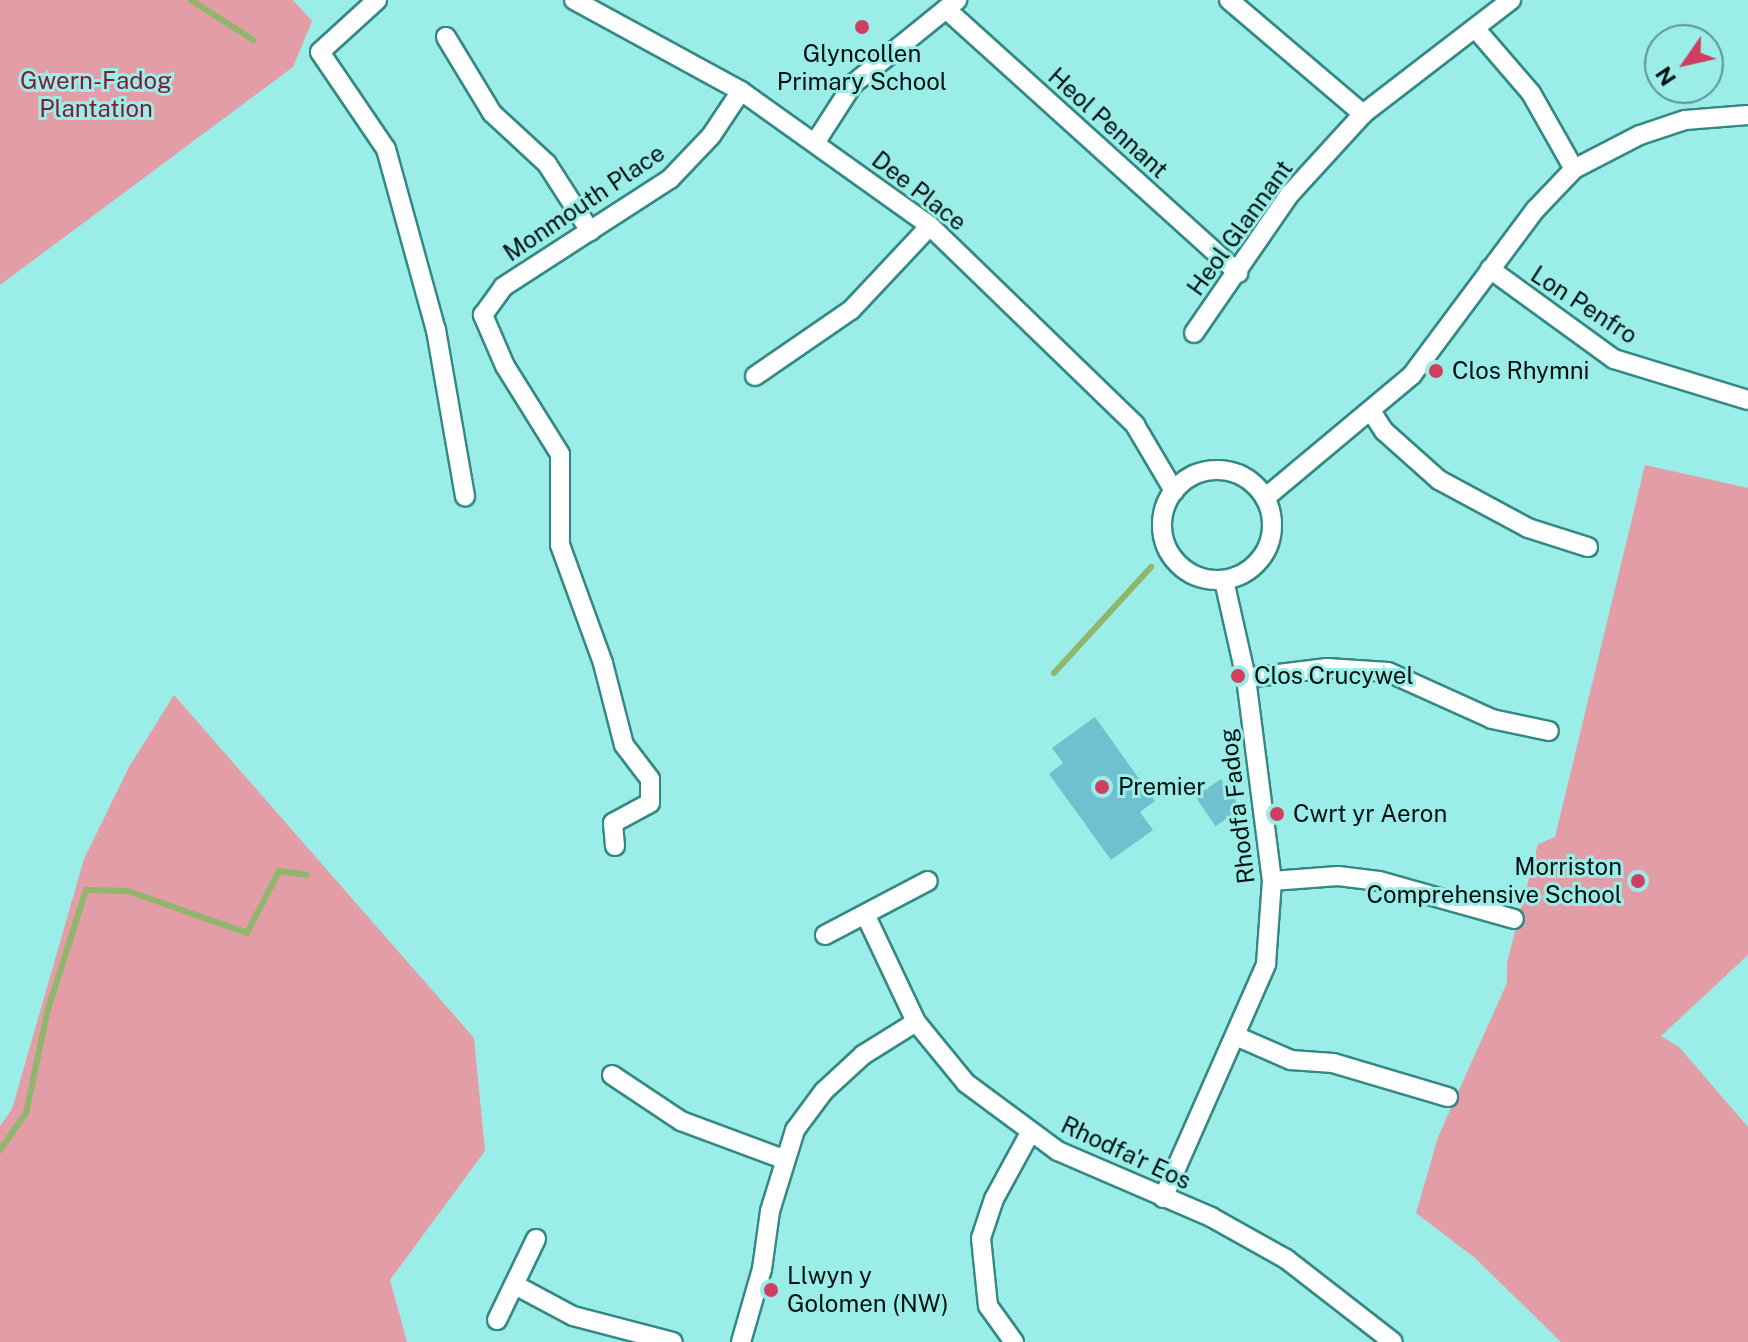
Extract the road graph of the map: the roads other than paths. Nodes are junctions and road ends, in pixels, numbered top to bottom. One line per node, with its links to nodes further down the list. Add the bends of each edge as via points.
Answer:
1 (377, 0): 22 (street, via 320,52 386,149 436,330)
2 (574, 0): 8 (street, Dee Place)
3 (1229, 0): 9 (street)
4 (1511, 0): 6 (street, Heol Glannant)
5 (952, 4): 11 (street, via 853,84); 16 (street, Heol Pennant)
6 (1475, 28): 9 (street, Heol Glannant); 12 (street, via 1531,93)
7 (446, 37): 14 (street, via 492,113 547,164)
8 (741, 91): 11 (street, Dee Place); 14 (street, Monmouth Place, via 711,136 670,179)
9 (1363, 114): 16 (street, Heol Glannant, via 1290,194)
10 (1748, 115): 12 (street, via 1685,120 1640,135)
11 (815, 143): 13 (street, Dee Place)
12 (1574, 169): 15 (street)
13 (930, 226): 18 (street, via 851,310); 21 (street, Dee Place, via 1135,425)
14 (590, 231): 28 (street, Monmouth Place, via 503,287 483,315 505,366 560,454 560,545 603,663 624,745 650,779 650,803 613,823)
15 (1490, 269): 19 (street, Lon Penfro, via 1614,359); 20 (street, via 1434,351)
16 (1238, 273): 17 (street, Heol Glannant)
17 (1194, 333)
18 (755, 376)
19 (1748, 400)
20 (1371, 411): 23 (street); 24 (street, via 1384,431 1439,480 1528,528)
21 (1174, 491): 23 (street, via 1188,478 1213,470 1249,480); 25 (street, via 1162,520 1166,546 1187,572)
22 (465, 497)
23 (1265, 498): 25 (street, via 1271,535 1263,556 1250,570)
24 (1588, 547)
25 (1224, 580): 26 (street, Rhodfa Fadog)
26 (1246, 678): 27 (street, via 1327,668 1388,672 1492,719); 30 (street, Rhodfa Fadog)
27 (1549, 731)
28 (615, 846)
29 (928, 881): 31 (street)
30 (1272, 881): 32 (street, via 1338,876 1379,881); 35 (street, Rhodfa Fadog, via 1266,964)
31 (866, 916): 33 (street); 34 (street, Rhodfa'r Eos)
32 (1514, 919)
33 (825, 935)
34 (916, 1022): 38 (street, Rhodfa'r Eos, via 966,1083); 39 (street, via 863,1055 824,1091 795,1130)
35 (1238, 1037): 37 (street, via 1291,1060 1333,1063); 40 (street, Rhodfa Fadog)
36 (612, 1075): 39 (street, via 681,1121)
37 (1448, 1097)
38 (1030, 1133): 40 (street, Rhodfa'r Eos); 46 (street, via 994,1199 981,1238 988,1306)
39 (783, 1159): 45 (street)
40 (1163, 1198): 47 (street, Rhodfa'r Eos, via 1211,1217 1286,1259)
41 (536, 1239): 42 (street)
42 (515, 1285): 43 (street); 44 (street, via 573,1316)
43 (497, 1320)
44 (673, 1342)
45 (741, 1342)
46 (1014, 1342)
47 (1393, 1342)

